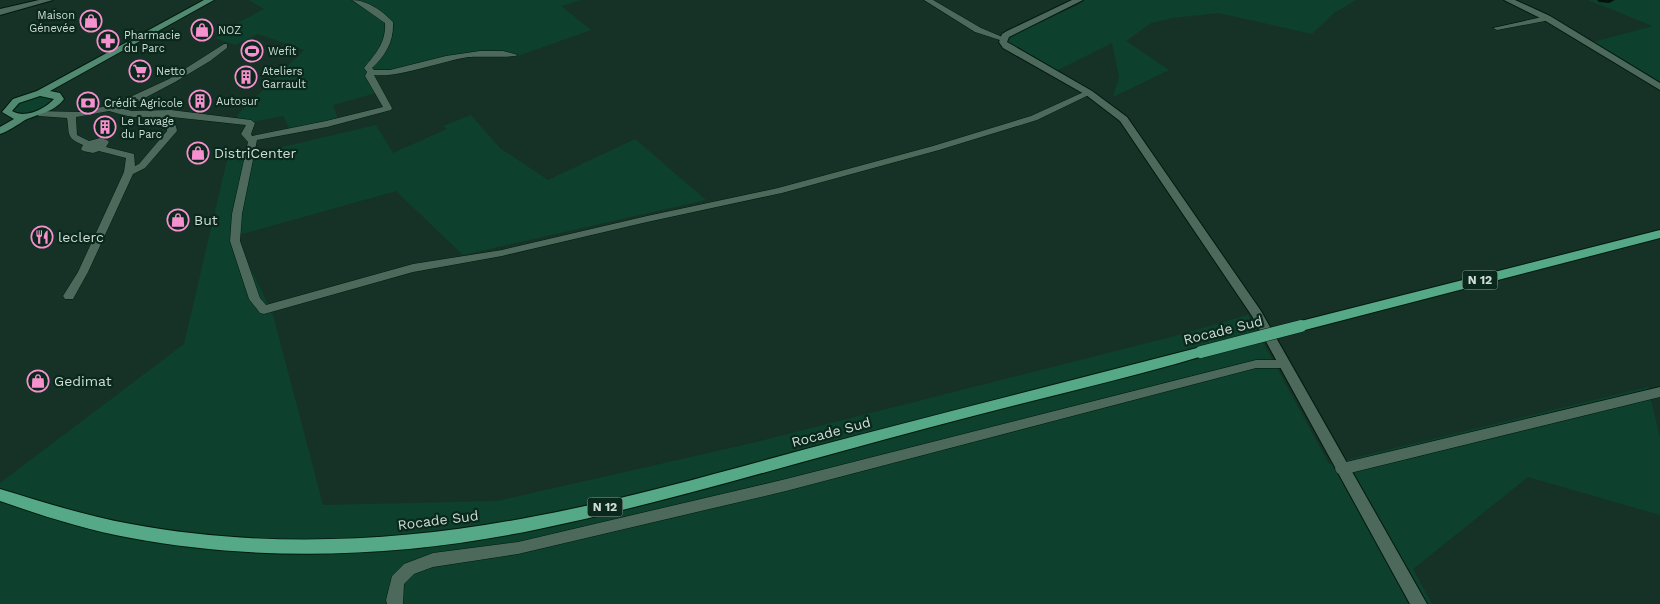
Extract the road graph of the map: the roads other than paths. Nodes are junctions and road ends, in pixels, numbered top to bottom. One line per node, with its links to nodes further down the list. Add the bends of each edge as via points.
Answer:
1 (49, 0): 7 (street)
2 (210, 0): 13 (main road)
3 (356, 0): 15 (street, via 389,22 386,47 368,68)
4 (928, 0): 11 (street, via 978,30)
5 (1079, 0): 11 (street)
6 (1508, 0): 9 (street)
7 (31, 2): 8 (street)
8 (0, 12)
9 (1547, 18): 10 (street); 16 (street)
10 (1497, 28)
11 (1003, 39): 18 (street, via 1006,46)
12 (224, 46): 21 (street, via 150,94)
13 (114, 54): 17 (main road); 19 (main road)
14 (514, 55): 15 (street, via 495,52 468,55 376,74)
15 (370, 72): 28 (street, via 369,76 388,108)
16 (1660, 87)
17 (40, 93): 19 (main road); 23 (main road, via 15,102)
18 (1089, 93): 28 (street, via 1034,118 779,191 502,253 413,268 264,310 255,299 235,241 237,214 253,142); 32 (street, via 1111,107 1129,126 1226,266)
19 (57, 95): 20 (main road, via 59,100)
20 (54, 106): 22 (main road); 25 (street)
21 (111, 110): 24 (street); 25 (street)
22 (40, 113): 25 (street); 26 (main road)
23 (4, 114): 26 (main road)
24 (150, 114): 28 (street, via 171,113 251,123 246,134); 29 (street, via 168,121 172,131 142,166)
25 (67, 115): 29 (street, via 72,134 75,139 88,144 85,147 88,150 99,148 131,156)
26 (26, 116): 27 (main road)
27 (0, 131)
28 (250, 139)
29 (129, 172): 31 (street)
30 (1660, 234): 35 (main road, Rocade Sud / N 12, bridge, via 708,481 534,523 419,540 348,546 269,546 159,538 108,529)
31 (69, 296)
32 (1284, 364): 34 (street); 36 (street, via 1256,364 796,483 518,548 434,560 410,569 397,581)
33 (1660, 392): 34 (street)
34 (1342, 469): 37 (street)
35 (0, 495)
36 (395, 604)
37 (1419, 604)

